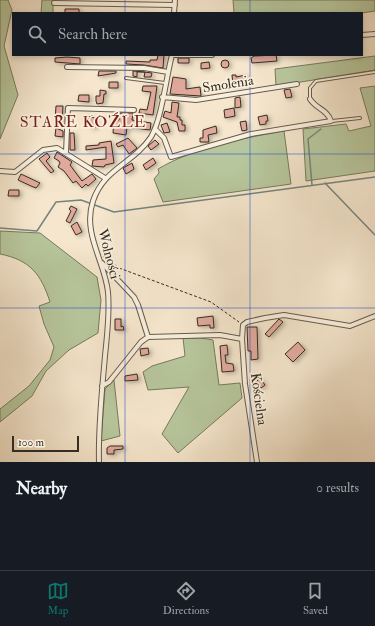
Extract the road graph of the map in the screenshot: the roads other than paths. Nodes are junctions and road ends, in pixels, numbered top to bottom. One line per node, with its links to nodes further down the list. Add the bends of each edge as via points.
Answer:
1 (175, 0): 3 (street)
2 (54, 3): 3 (street)
3 (175, 5): 4 (street)
4 (174, 12)
5 (375, 34): 6 (street)
6 (363, 35)
7 (172, 56): 9 (street, Wolności)
8 (67, 67): 9 (street, via 144,68)
9 (168, 72): 12 (street, Wolności)
10 (375, 72): 15 (lane, via 316,81 310,88)
11 (126, 78): 12 (lane)
12 (165, 83): 14 (street, Wolności)
13 (296, 84): 14 (street, Smolenia, via 196,100)
14 (162, 97): 19 (street, Wolności)
15 (310, 99): 18 (street, via 324,110)
16 (134, 110): 20 (street, via 68,108)
17 (360, 118): 18 (lane)
18 (331, 121): 19 (street, via 251,134 171,157 164,138)
19 (155, 128): 22 (street, Wolności, via 138,152)
20 (66, 152): 21 (street, via 57,148 46,149 15,172); 22 (street)
21 (0, 171)
22 (105, 178): 23 (street, Wolności, via 91,208 91,235)
23 (102, 263): 25 (street, via 134,297); 27 (street, Wolności, via 108,303)
24 (375, 316): 26 (street, Kościelna, via 350,326 284,315 265,318 247,322 243,326)
25 (148, 338): 26 (street, via 220,335); 27 (street, via 141,342 109,382)
26 (242, 339): 29 (street, Kościelna, via 245,384)
27 (102, 386): 28 (street, Wolności)
28 (99, 462)
29 (257, 462)

